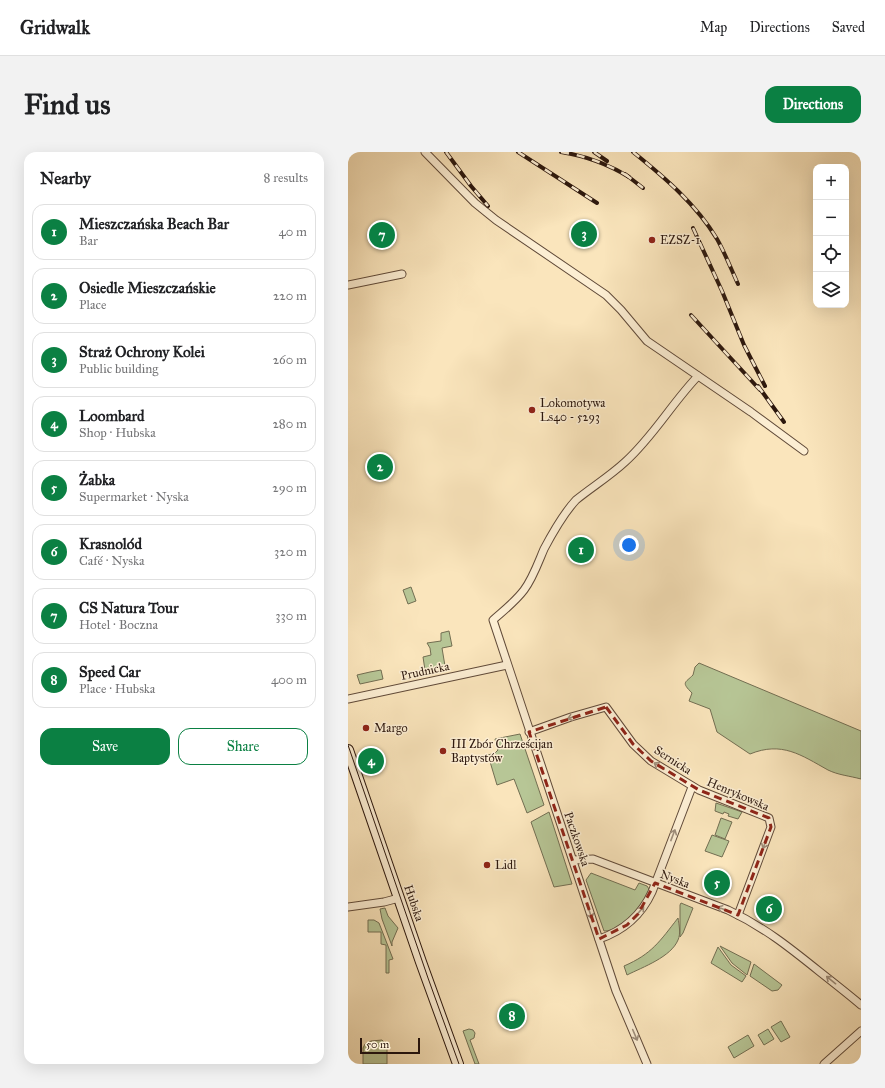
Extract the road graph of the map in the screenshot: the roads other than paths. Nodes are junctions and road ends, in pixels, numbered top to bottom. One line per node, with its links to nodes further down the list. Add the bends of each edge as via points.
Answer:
1 (425, 152): 4 (street, via 475,203 596,288 621,310 647,341)
2 (402, 274): 3 (street)
3 (348, 285)
4 (698, 376): 5 (street); 6 (street, Paczkowska, via 637,450 570,506 544,549 524,590 492,620)
5 (804, 451)
6 (507, 665): 7 (street, Prudnicka); 8 (street, Paczkowska)
7 (348, 699)
8 (529, 732): 10 (street, Sernicka, one-way to 8, via 646,757 633,744 606,707); 11 (street, Paczkowska)
9 (348, 750): 13 (street, Hubska)
10 (692, 787): 12 (street, Sernicka, one-way to 10); 15 (street, Henrykowska, one-way to 15, via 769,818 771,827)
11 (573, 860): 12 (street, Nyska, via 593,859); 16 (street, Paczkowska, one-way to 16)
12 (656, 883): 15 (street, Nyska, one-way to 12); 16 (street, Sernicka, one-way to 12, via 627,925 648,901)
13 (399, 898): 14 (street); 19 (street, Hubska)
14 (348, 907)
15 (738, 915): 17 (street, Nyska, one-way to 15, via 769,932)
16 (599, 939): 20 (street, Paczkowska, one-way to 20, via 616,991)
17 (861, 1005)
18 (861, 1030): 21 (street)
19 (458, 1064)
20 (647, 1064)
21 (824, 1064)

